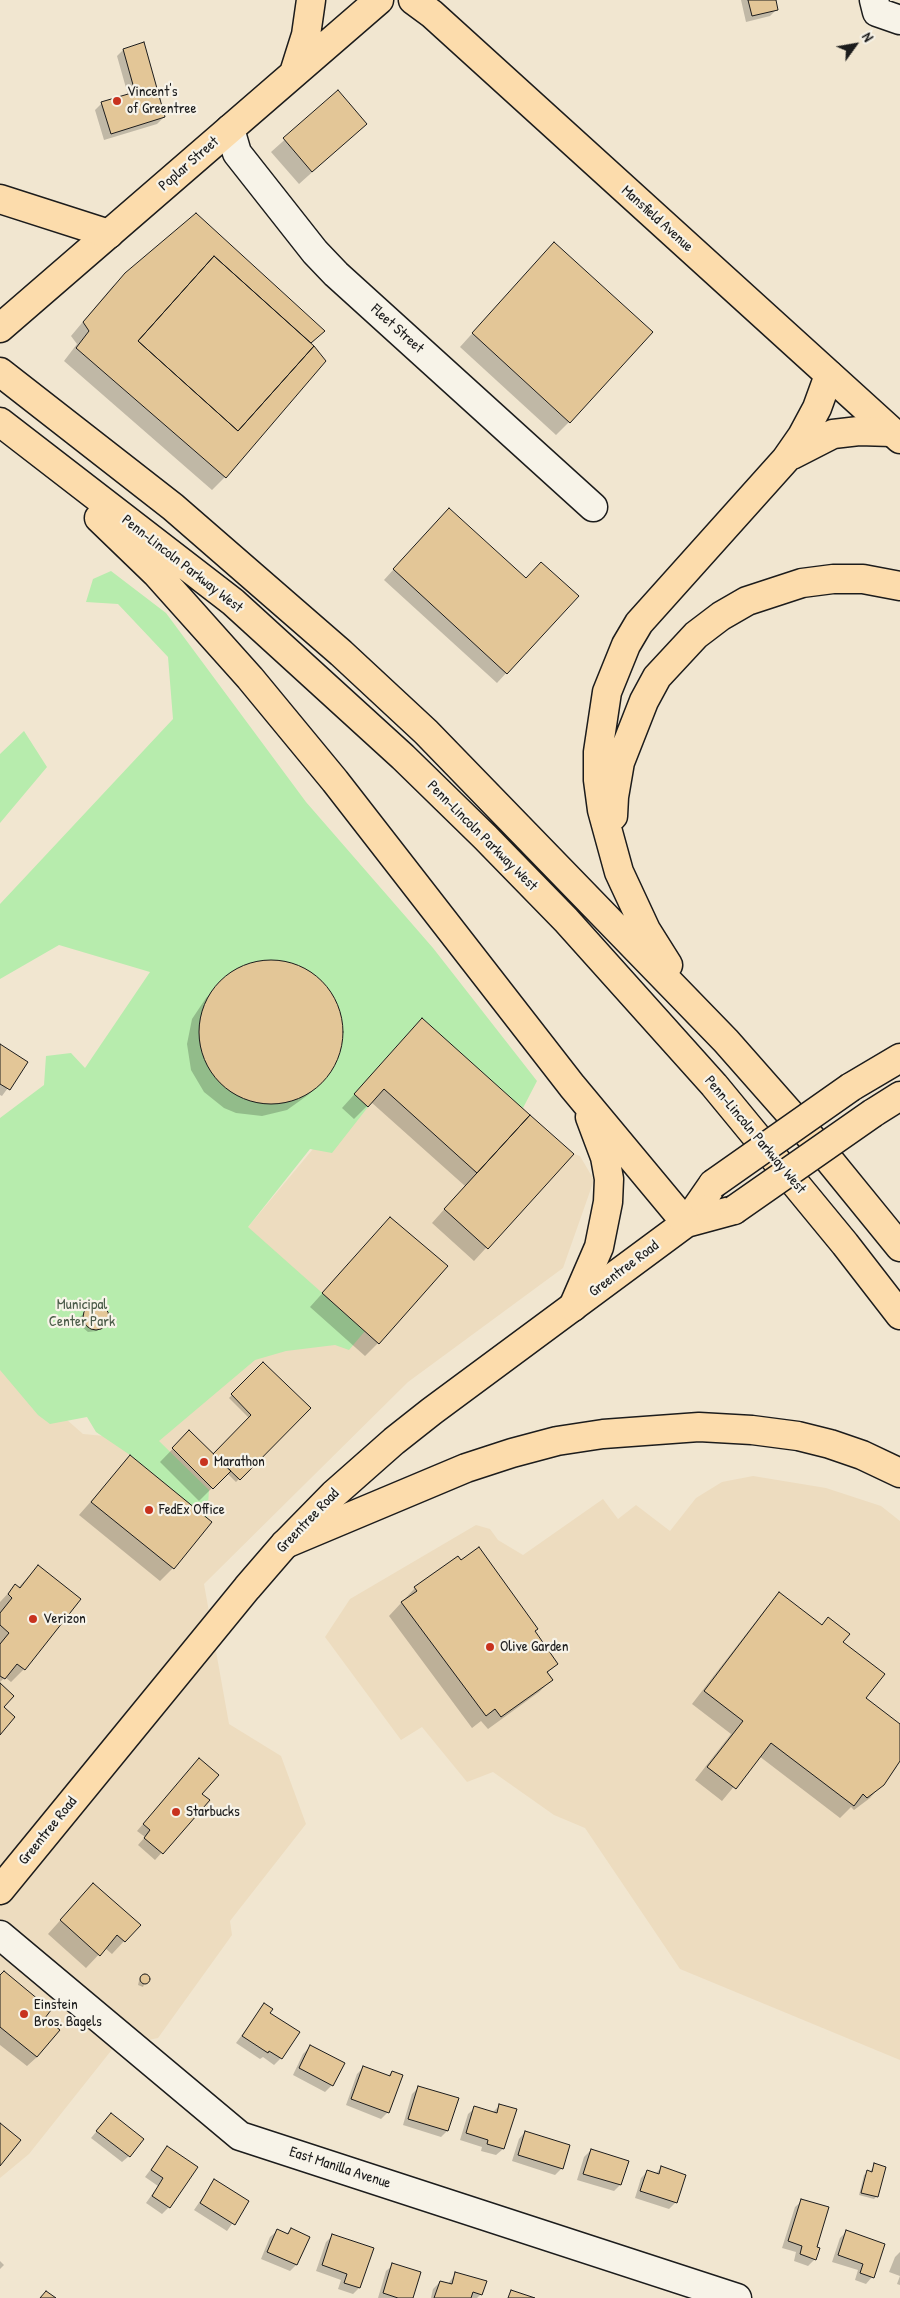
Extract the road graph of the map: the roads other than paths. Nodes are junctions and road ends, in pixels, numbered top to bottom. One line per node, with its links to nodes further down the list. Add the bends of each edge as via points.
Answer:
1 (311, 0): 6 (main road, via 306,35)
2 (379, 0): 6 (main road, Poplar Street)
3 (414, 0): 12 (main road, Mansfield Avenue)
4 (874, 0): 5 (street, via 877,12)
5 (900, 20)
6 (294, 73): 7 (main road, Poplar Street)
7 (230, 129): 9 (main road, Poplar Street); 16 (street, Fleet Street, via 237,153 320,258)
8 (0, 198): 9 (main road)
9 (109, 234): 10 (main road, Poplar Street)
10 (0, 328)
11 (0, 372): 19 (main road, Penn-Lincoln Parkway West, via 173,507 341,653 426,732)
12 (829, 375): 14 (main road, Mansfield Avenue); 15 (main road, via 810,423)
13 (0, 423): 21 (main road, via 156,572 250,678 335,781); 26 (main road, Penn-Lincoln Parkway West, via 233,602 396,750 485,837 566,920 714,1085)
14 (896, 436): 15 (main road, via 859,431 833,434)
15 (786, 459): 18 (main road, via 656,602 635,630 615,668 601,721 598,770 602,810)
16 (593, 507)
17 (900, 586): 18 (main road, via 863,579 833,579 774,590 721,616 676,655 657,677 644,701 620,762 613,826)
18 (619, 872): 19 (main road, via 646,930 665,961)
19 (726, 1041): 24 (main road, Penn-Lincoln Parkway West, via 808,1134)
20 (900, 1058): 23 (main road, Greentree Road, bridge, via 851,1087 712,1184)
21 (572, 1086): 23 (main road); 25 (main road, via 599,1136 609,1179 605,1224 599,1247)
22 (900, 1096): 23 (main road, Greentree Road, bridge, via 734,1210)
23 (686, 1223): 25 (main road, Greentree Road)
24 (900, 1247)
25 (573, 1306): 28 (main road, Greentree Road, via 394,1441 334,1494)
26 (900, 1315)
27 (900, 1473): 28 (main road, via 830,1444 761,1431 699,1427 603,1434 548,1444 466,1468)
28 (285, 1544): 29 (main road, Greentree Road)
29 (0, 1890)
30 (0, 1935): 31 (street, East Manilla Avenue, via 240,2136)
31 (737, 2298)

